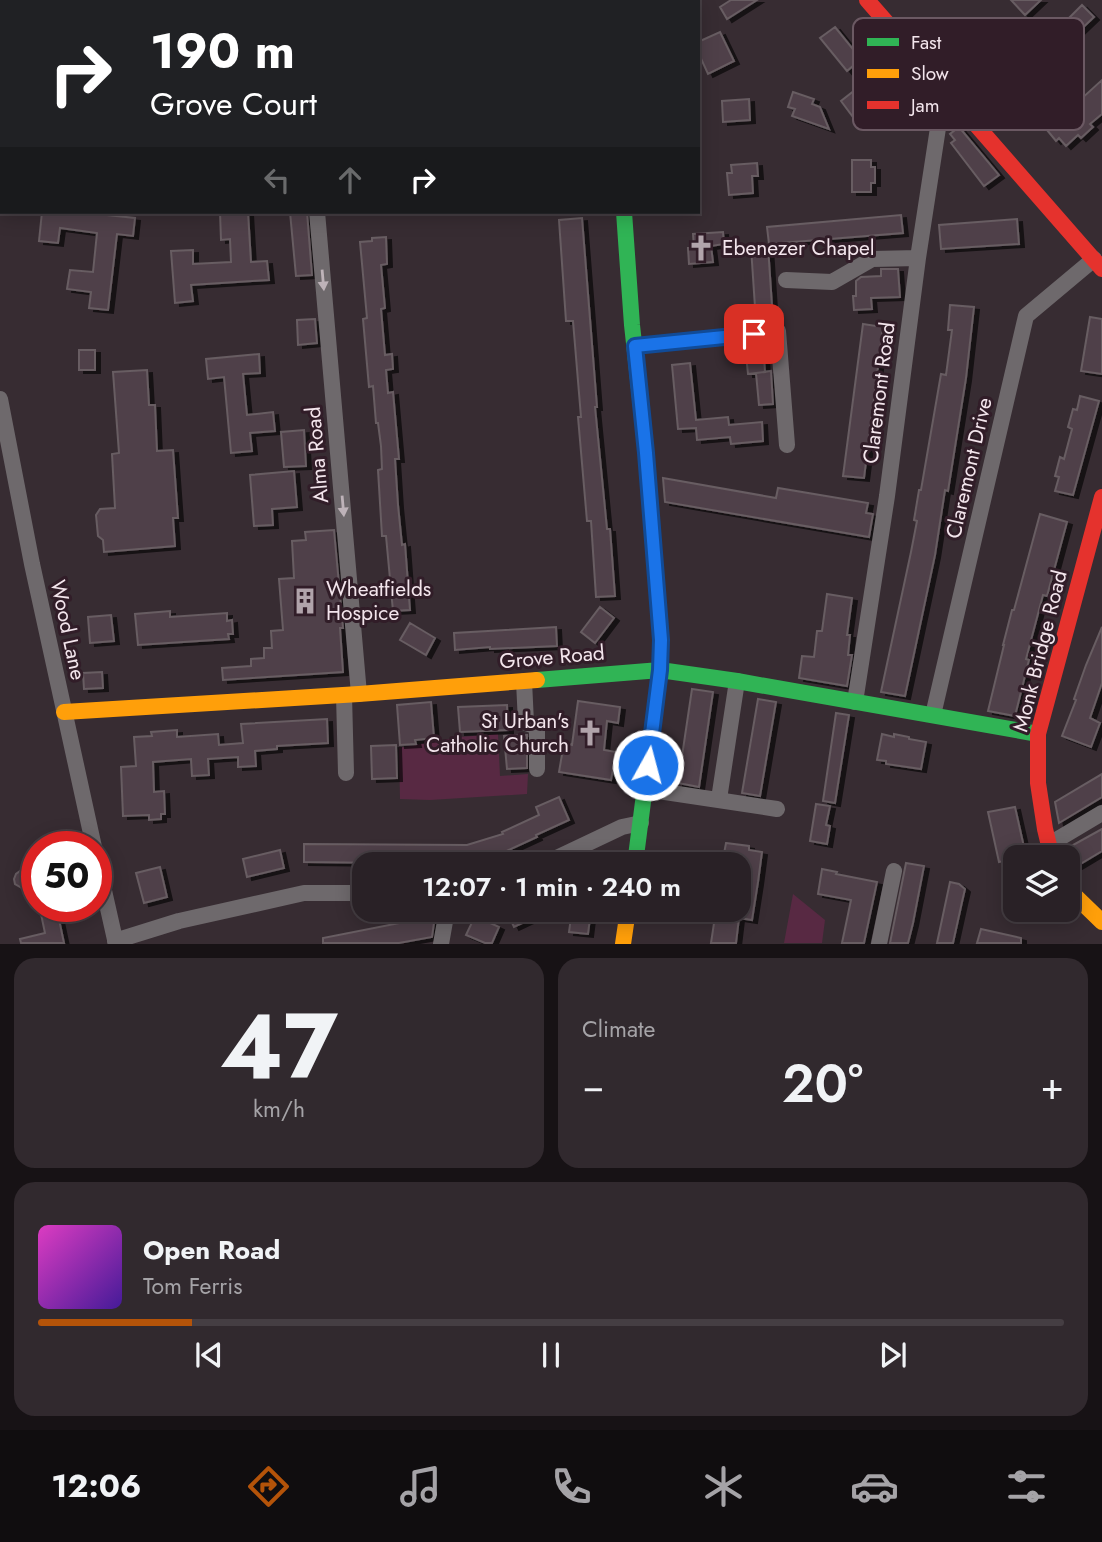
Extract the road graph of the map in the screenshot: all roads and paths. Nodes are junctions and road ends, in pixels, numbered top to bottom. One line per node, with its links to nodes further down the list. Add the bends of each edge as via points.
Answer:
1 (867, 0): 2 (main road)
2 (883, 18)
3 (938, 130): 7 (street, Claremont Road)
4 (980, 130): 8 (main road)
5 (317, 214): 20 (street, Alma Road, one-way to 20)
6 (624, 214): 10 (main road)
7 (918, 258): 9 (street, via 872,259 832,282); 21 (street, Claremont Road)
8 (1098, 264): 23 (street, Claremont Drive, via 1026,316)
9 (786, 281)
10 (635, 346): 13 (street, via 778,331); 17 (main road)
11 (0, 399): 12 (street, Wood Lane)
12 (2, 423): 22 (street, Wood Lane)
13 (787, 445)
14 (1102, 497): 15 (main road, Monk Bridge Road)
15 (1086, 552): 16 (street); 24 (main road, Monk Bridge Road)
16 (1102, 559)
17 (660, 670): 18 (main road, Grove Road); 19 (main road, Grove Road); 27 (main road)
18 (524, 681): 20 (main road, Grove Road); 25 (street, via 526,723 537,727)
19 (737, 681): 21 (main road, Grove Road); 28 (street)
20 (352, 694): 22 (main road, Grove Road); 26 (street, Alma Road)
21 (855, 702): 23 (main road, Grove Road)
22 (64, 712): 32 (street, Wood Lane)
23 (933, 715): 24 (main road, Grove Road)
24 (1038, 734): 33 (main road, Monk Bridge Road, via 1038,783)
25 (537, 769)
26 (346, 774)
27 (645, 789): 28 (street); 31 (main road)
28 (719, 799): 29 (street)
29 (777, 809)
30 (1102, 813): 34 (street)
31 (641, 822): 35 (street); 36 (main road)
32 (90, 831)
33 (1049, 845)
34 (1058, 845)
35 (569, 852)
36 (637, 852)
37 (894, 872): 47 (street)
38 (352, 893): 44 (street, via 304,893 179,921)
39 (1080, 901): 43 (main road)
40 (111, 922): 44 (street)
41 (445, 922): 45 (street)
42 (626, 922): 46 (main road)
43 (1102, 922)
44 (116, 942)
45 (441, 943)
46 (623, 943)
47 (879, 943)

